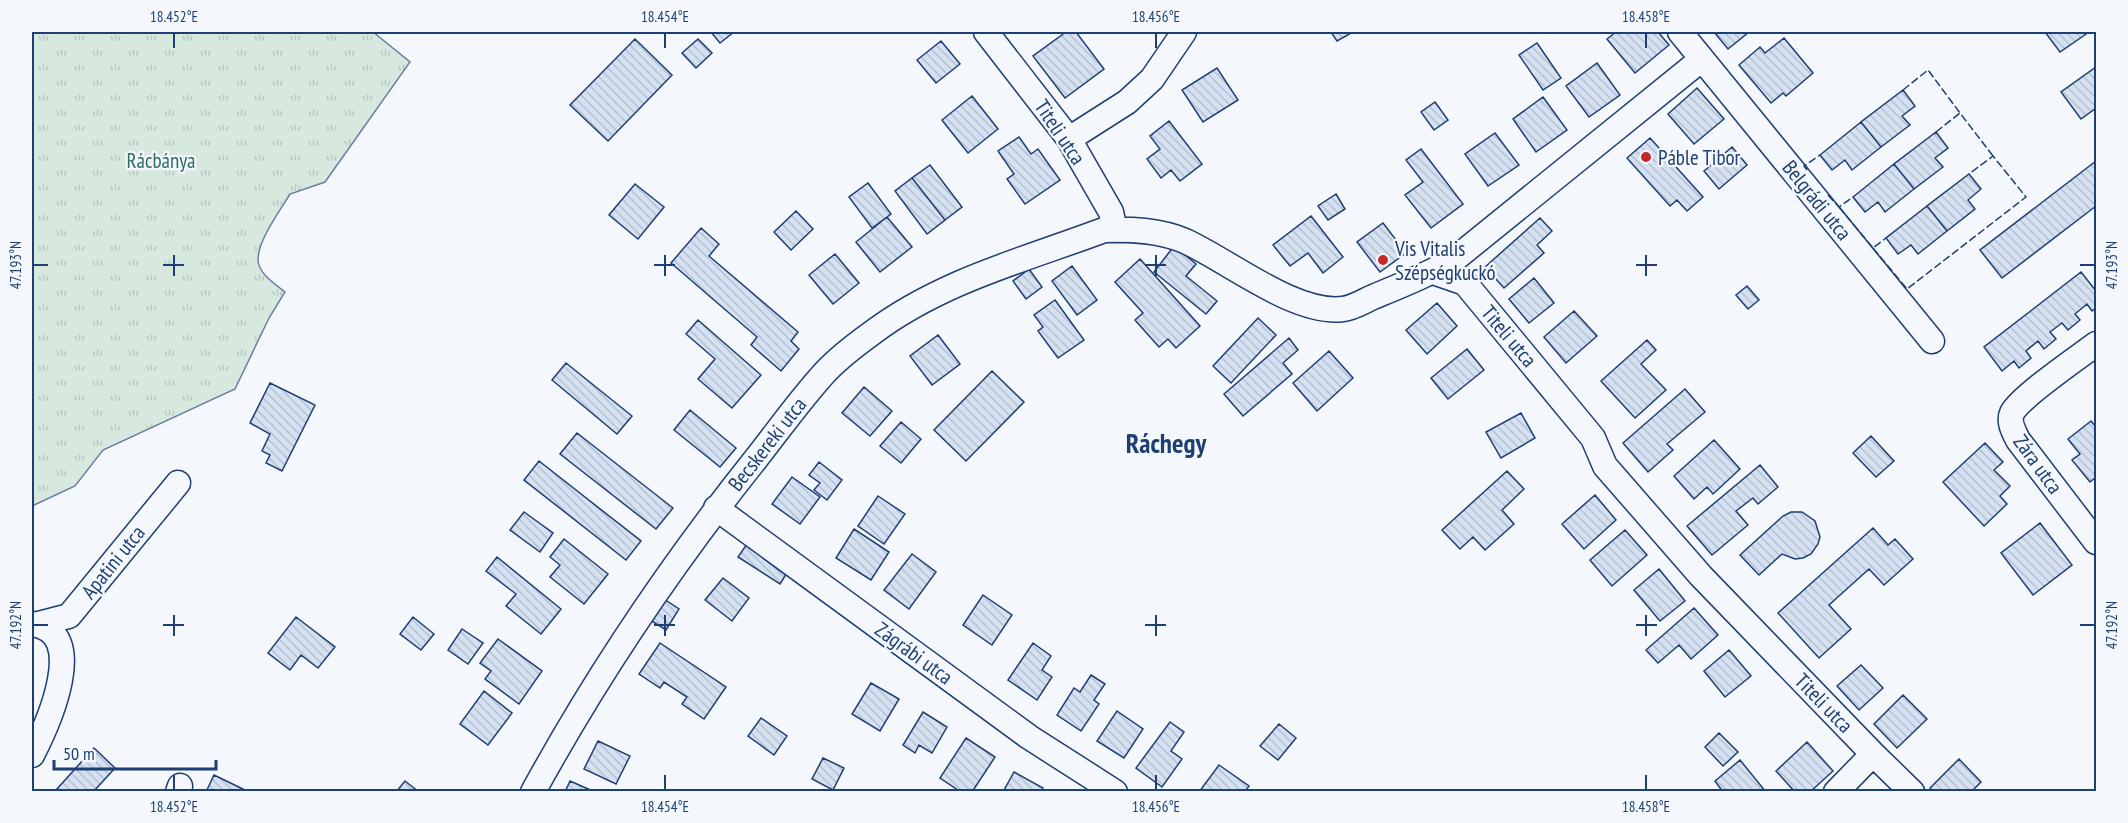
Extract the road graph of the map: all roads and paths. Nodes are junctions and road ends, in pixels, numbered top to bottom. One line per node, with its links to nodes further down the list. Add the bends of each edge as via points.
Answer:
1 (987, 32): 5 (street, Titeli utca)
2 (1184, 32): 5 (street, via 1152,79 1127,102)
3 (1680, 32): 4 (street, Belgrádi utca)
4 (1702, 59): 7 (street, via 1456,258); 8 (street, Belgrádi utca)
5 (1069, 139): 6 (street, Titeli utca, via 1111,213)
6 (1115, 230): 7 (street, via 1162,233 1184,241 1312,306 1344,309); 11 (street, Becskereki utca, via 1007,264 932,295 872,333 822,376)
7 (1433, 272): 14 (street, Titeli utca, via 1465,283 1593,438 1605,466 1701,576)
8 (1932, 341)
9 (2097, 344): 12 (street, Zára utca, via 2021,401 2011,414 2011,426 2018,440)
10 (178, 483): 13 (street, Apatini utca, via 69,616)
11 (716, 508): 16 (street, Becskereki utca, via 607,666); 17 (street, Zágrábi utca, via 1029,737)
12 (2097, 542)
13 (35, 624): 15 (street, Apatini utca, via 52,633 60,645 62,659 48,721)
14 (1873, 754): 18 (street); 19 (street, Titeli utca)
15 (32, 755)
16 (532, 792)
17 (1115, 792)
18 (1836, 792)
19 (1912, 792)

